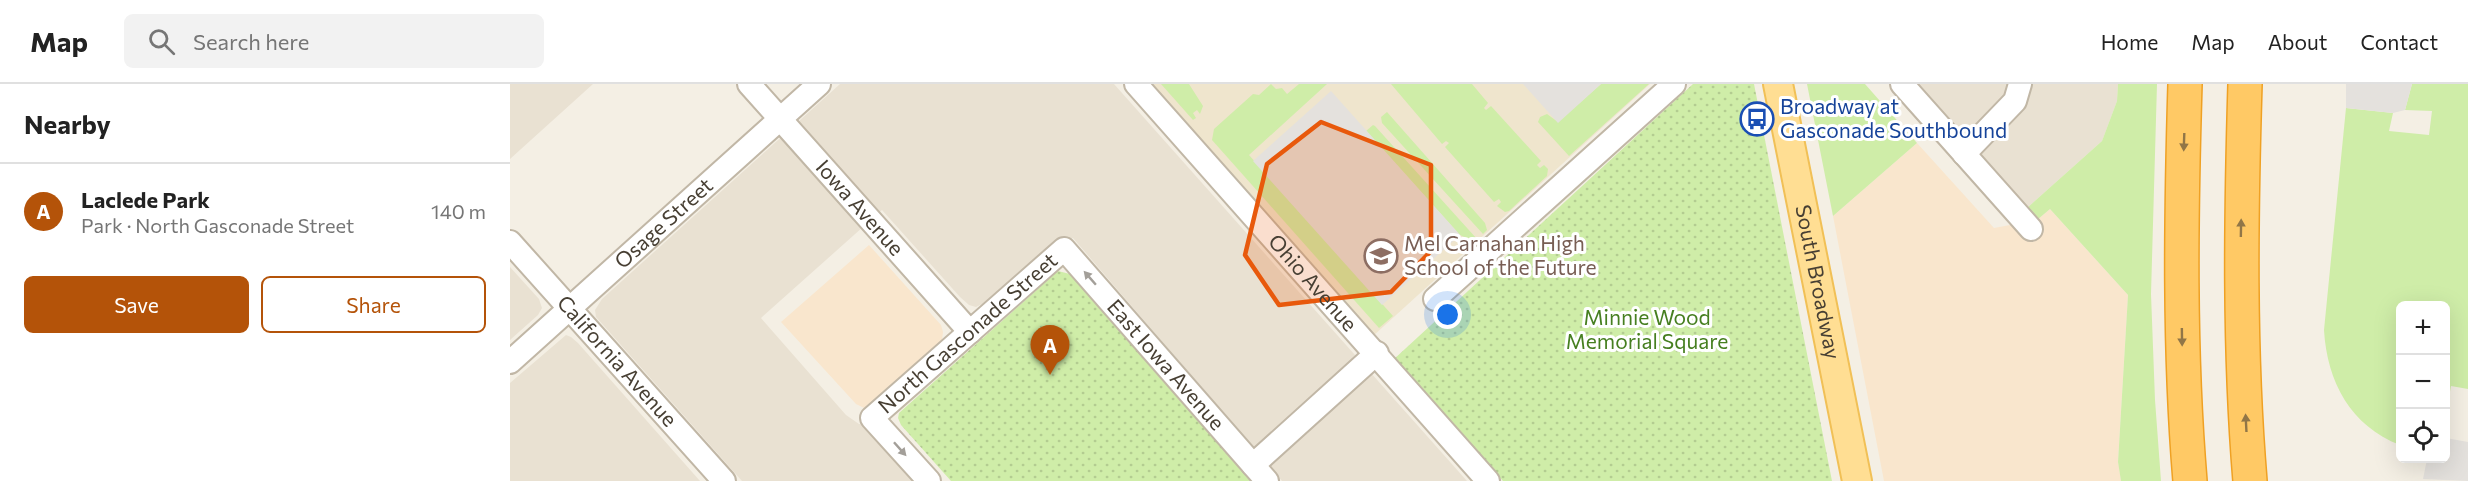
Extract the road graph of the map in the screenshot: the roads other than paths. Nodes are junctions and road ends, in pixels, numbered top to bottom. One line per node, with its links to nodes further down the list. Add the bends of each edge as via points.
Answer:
1 (749, 84): 10 (street, Iowa Avenue)
2 (819, 84): 10 (street, Osage Street)
3 (1136, 84): 18 (street, Ohio Avenue)
4 (1674, 84): 15 (street)
5 (1778, 84): 24 (main road, South Broadway)
6 (1902, 84): 11 (street)
7 (2020, 84): 11 (street, via 2015,101)
8 (2185, 84): 25 (highway, one-way to 25, via 2181,303)
9 (2245, 84): 26 (highway, one-way to 9, via 2242,334)
10 (780, 119): 16 (street, Osage Street); 17 (street, Iowa Avenue)
11 (1964, 154): 12 (street)
12 (2031, 228)
13 (510, 242): 16 (street, California Avenue)
14 (1064, 249): 17 (street, North Gasconade Street); 20 (street, East Iowa Avenue, one-way to 14)
15 (1435, 299)
16 (569, 310): 19 (street, Osage Street); 21 (street, California Avenue)
17 (970, 332): 22 (street, North Gasconade Street, one-way to 22, via 872,418)
18 (1377, 353): 20 (street); 23 (street, Ohio Avenue)
19 (510, 362)
20 (1260, 473)
21 (724, 481)
22 (929, 481)
23 (1488, 481)
24 (1857, 481)
25 (2190, 481)
26 (2250, 481)

